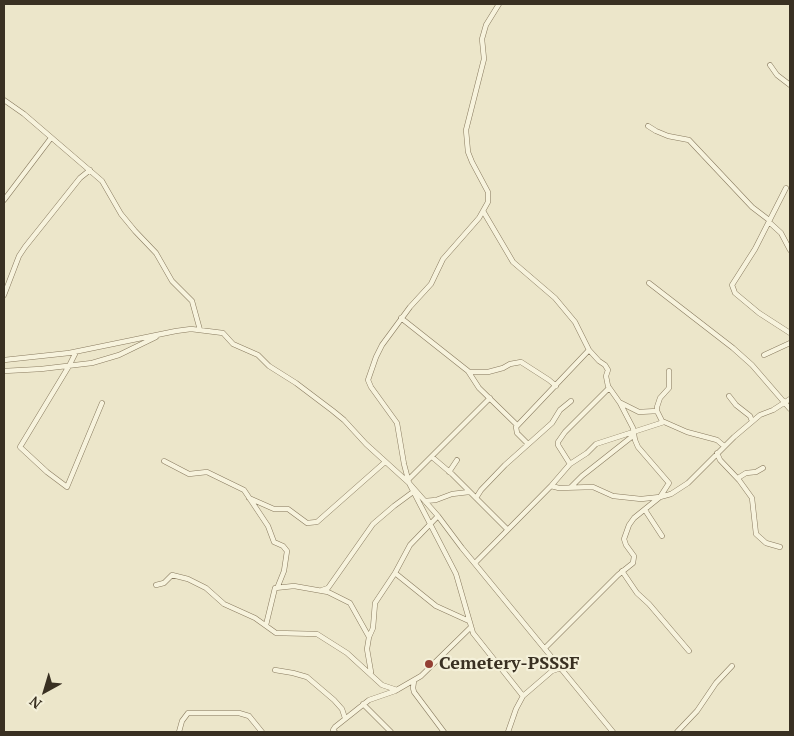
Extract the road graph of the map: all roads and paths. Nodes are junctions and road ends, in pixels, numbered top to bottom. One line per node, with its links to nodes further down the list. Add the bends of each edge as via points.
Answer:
1 (499, 4): 10 (street, via 484,32 484,59 466,130 470,157 488,192)
2 (770, 65): 3 (street)
3 (790, 85)
4 (4, 100): 6 (street)
5 (648, 126): 11 (street, via 668,136 689,140 752,208)
6 (51, 138): 7 (street); 9 (street)
7 (90, 170): 14 (street, via 25,247); 16 (street, via 102,181 121,214 156,253 172,281 192,301)
8 (786, 188): 11 (street)
9 (4, 200)
10 (483, 211): 15 (street, via 443,259 431,284); 20 (street, via 513,262 555,298 575,322)
11 (769, 221): 12 (street, via 781,233); 17 (street, via 732,285 740,298)
12 (790, 250)
13 (649, 283): 36 (street, via 733,348)
14 (5, 291)
15 (402, 318): 27 (street); 54 (street, via 382,345 368,380 396,423)
16 (200, 330): 18 (street); 49 (street, via 221,333 233,344 258,355 344,420)
17 (790, 333)
18 (162, 334): 21 (street); 24 (street, via 110,359)
19 (790, 343): 22 (street)
20 (589, 350): 28 (street); 29 (street, via 608,370)
21 (76, 352): 23 (street); 24 (street)
22 (764, 355)
23 (4, 360)
24 (69, 366): 25 (street); 34 (street, via 20,445 65,486 68,486)
25 (4, 371)
26 (669, 371): 38 (street, via 669,388 660,398)
27 (469, 372): 28 (street, via 488,372 521,362); 31 (street)
28 (556, 386): 41 (street)
29 (609, 388): 35 (street); 50 (street, via 558,441)
30 (729, 396): 39 (street)
31 (490, 398): 41 (street); 46 (street)
32 (790, 399): 36 (street)
33 (571, 401): 43 (street)
34 (102, 402)
35 (620, 403): 38 (street, via 639,412); 42 (street)
36 (785, 403): 37 (street); 39 (street)
37 (790, 409)
38 (657, 412): 40 (street)
39 (752, 421): 44 (street)
40 (664, 422): 42 (street, via 644,427); 44 (street, via 717,440)
41 (517, 425): 43 (street, via 515,430)
42 (634, 434): 50 (street, via 597,443); 56 (street); 59 (street, via 638,447 668,481)
43 (528, 444): 61 (street)
44 (724, 446): 45 (street)
45 (717, 453): 53 (street); 59 (street, via 688,483)
46 (432, 457): 52 (street); 54 (street)
47 (457, 460): 52 (street)
48 (164, 461): 60 (street, via 189,474 212,474 244,490)
49 (385, 462): 54 (street); 60 (street, via 317,522 307,523 288,509 274,509)
50 (570, 464): 55 (street)
51 (763, 468): 53 (street)
52 (450, 472): 58 (street)
53 (738, 478): 68 (street, via 752,498 756,534 766,544)
54 (409, 482): 57 (street); 62 (street)
55 (551, 486): 56 (street); 66 (street)
56 (571, 487): 59 (street, via 593,487 613,496 635,500)
57 (413, 492): 65 (street); 74 (street, via 373,524 328,588)
58 (469, 492): 61 (street); 62 (street)
59 (660, 497): 63 (street)
60 (250, 498): 73 (street, via 274,542 287,551)
61 (476, 498): 66 (street)
62 (425, 501): 64 (street)
63 (645, 510): 67 (street); 70 (street, via 632,519 624,534 626,545 634,556 633,563)
64 (438, 516): 65 (street); 69 (street)
65 (429, 524): 71 (street, via 410,545); 75 (street, via 456,574)
66 (507, 529): 69 (street)
67 (662, 536)
68 (780, 547)
69 (475, 563): 79 (street)
70 (622, 571): 79 (street); 80 (street, via 637,593)
71 (395, 573): 75 (street, via 436,606); 78 (street, via 375,603)
72 (156, 585): 76 (street, via 164,583 172,575 188,579 206,588 224,604)
73 (278, 586): 74 (street); 76 (street)
74 (320, 591): 78 (street, via 351,604)
75 (469, 621): 77 (street)
76 (266, 625): 84 (street, via 276,633 317,634)
77 (471, 627): 85 (street); 87 (street, via 475,638)
78 (369, 637): 84 (street, via 367,649)
79 (545, 648): 82 (street)
80 (690, 651)
81 (732, 666): 98 (street)
82 (561, 668): 87 (street, via 552,670); 97 (street)
83 (276, 670): 89 (street, via 307,677 334,700)
84 (371, 674): 86 (street, via 382,685)
85 (414, 681): 86 (street); 95 (street, via 414,692)
86 (397, 690): 88 (street)
87 (523, 696): 91 (street)
88 (363, 704): 89 (street); 94 (street)
89 (345, 718): 90 (street)
90 (332, 731)
91 (509, 731): 96 (street)
92 (179, 732): 93 (street, via 188,713 239,713 249,716)
93 (262, 732)
94 (391, 732)
95 (444, 732)
96 (503, 732)
97 (613, 732)
98 (677, 732)

